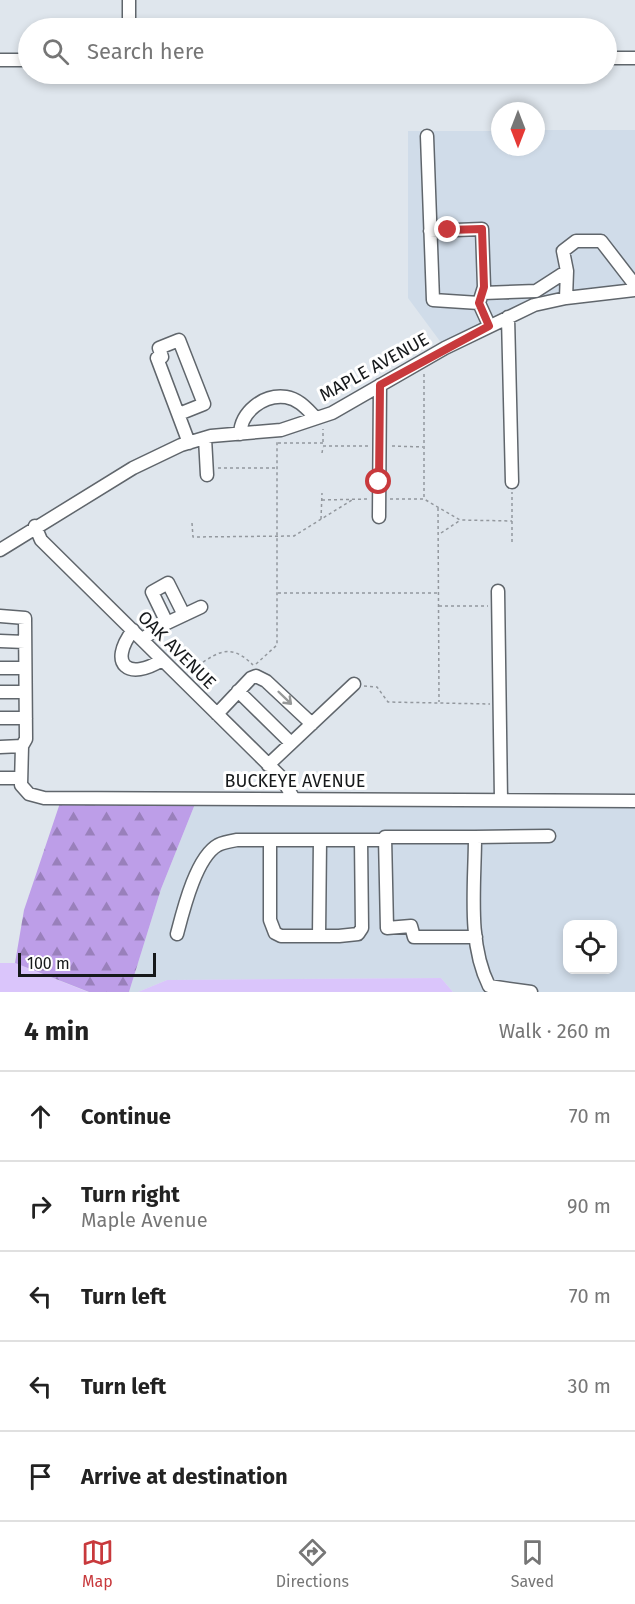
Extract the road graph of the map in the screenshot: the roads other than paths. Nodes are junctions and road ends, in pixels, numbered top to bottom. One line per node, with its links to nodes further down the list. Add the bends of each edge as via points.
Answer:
1 (129, 0): 2 (street)
2 (129, 18)
3 (617, 58): 4 (street)
4 (635, 58)
5 (0, 60): 6 (street)
6 (18, 60)
7 (427, 136): 8 (street)
8 (430, 231): 11 (street, via 433,300); 11 (street, via 482,229)
9 (567, 272): 10 (street, via 563,251 576,241 601,241); 11 (street, via 536,291); 12 (street)
10 (635, 288): 12 (street, MAPLE AVENUE)
11 (481, 298): 14 (street)
12 (566, 298): 13 (street, MAPLE AVENUE, via 534,305)
13 (508, 317): 14 (street, MAPLE AVENUE); 22 (street)
14 (489, 326): 15 (street, MAPLE AVENUE)
15 (380, 385): 17 (street, MAPLE AVENUE); 23 (street)
16 (178, 414): 16 (street, via 158,358 162,357 159,348 178,340 204,404); 20 (street)
17 (319, 417): 18 (street, MAPLE AVENUE, via 277,436); 18 (street, via 296,400 271,399 252,407 242,421)
18 (240, 434): 19 (street, MAPLE AVENUE)
19 (205, 438): 20 (street, MAPLE AVENUE); 21 (street)
20 (189, 443): 24 (street, MAPLE AVENUE, via 133,468)
21 (207, 472)
22 (512, 482)
23 (379, 517)
24 (35, 526): 25 (street); 31 (street, OAK AVENUE, via 41,540)
25 (0, 550)
26 (498, 591): 53 (street)
27 (201, 608): 28 (street)
28 (184, 615): 30 (street); 30 (street, via 168,583 152,592)
29 (0, 616): 34 (street, via 24,616)
30 (167, 623): 32 (street)
31 (132, 630): 32 (street, OAK AVENUE); 35 (street, via 121,647 121,661 126,668 143,670)
32 (142, 639): 35 (street, OAK AVENUE)
33 (0, 641): 34 (street)
34 (25, 642): 37 (street)
35 (162, 660): 42 (street, OAK AVENUE)
36 (0, 668): 37 (street)
37 (25, 668): 41 (street)
38 (354, 684): 45 (street)
39 (238, 691): 42 (street); 45 (street, one-way to 45, via 256,676); 46 (street)
40 (0, 692): 41 (street)
41 (25, 692): 44 (street)
42 (217, 714): 49 (street, OAK AVENUE)
43 (0, 718): 44 (street)
44 (26, 718): 47 (street)
45 (312, 724): 46 (street)
46 (291, 743): 49 (street)
47 (22, 746): 48 (street); 51 (street)
48 (0, 747)
49 (268, 765): 52 (street, OAK AVENUE)
50 (0, 778): 51 (street)
51 (21, 778): 52 (street, BUCKEYE AVENUE, via 21,785 29,794 44,798)
52 (294, 799): 53 (street, BUCKEYE AVENUE)
53 (501, 800): 54 (street, BUCKEYE AVENUE)
54 (635, 801)
55 (549, 836): 56 (street)
56 (475, 837): 60 (street); 63 (street)
57 (270, 840): 58 (street); 61 (street, via 237,840 212,850 191,887); 62 (street, via 271,928 281,936)
58 (320, 840): 59 (street); 62 (street)
59 (360, 840): 60 (street); 62 (street, via 362,928 358,934 348,936)
60 (385, 840): 63 (street, via 387,928 411,926 414,937)
61 (177, 934)
62 (319, 936)
63 (476, 937): 64 (street, via 480,968 489,986)
64 (531, 992)

